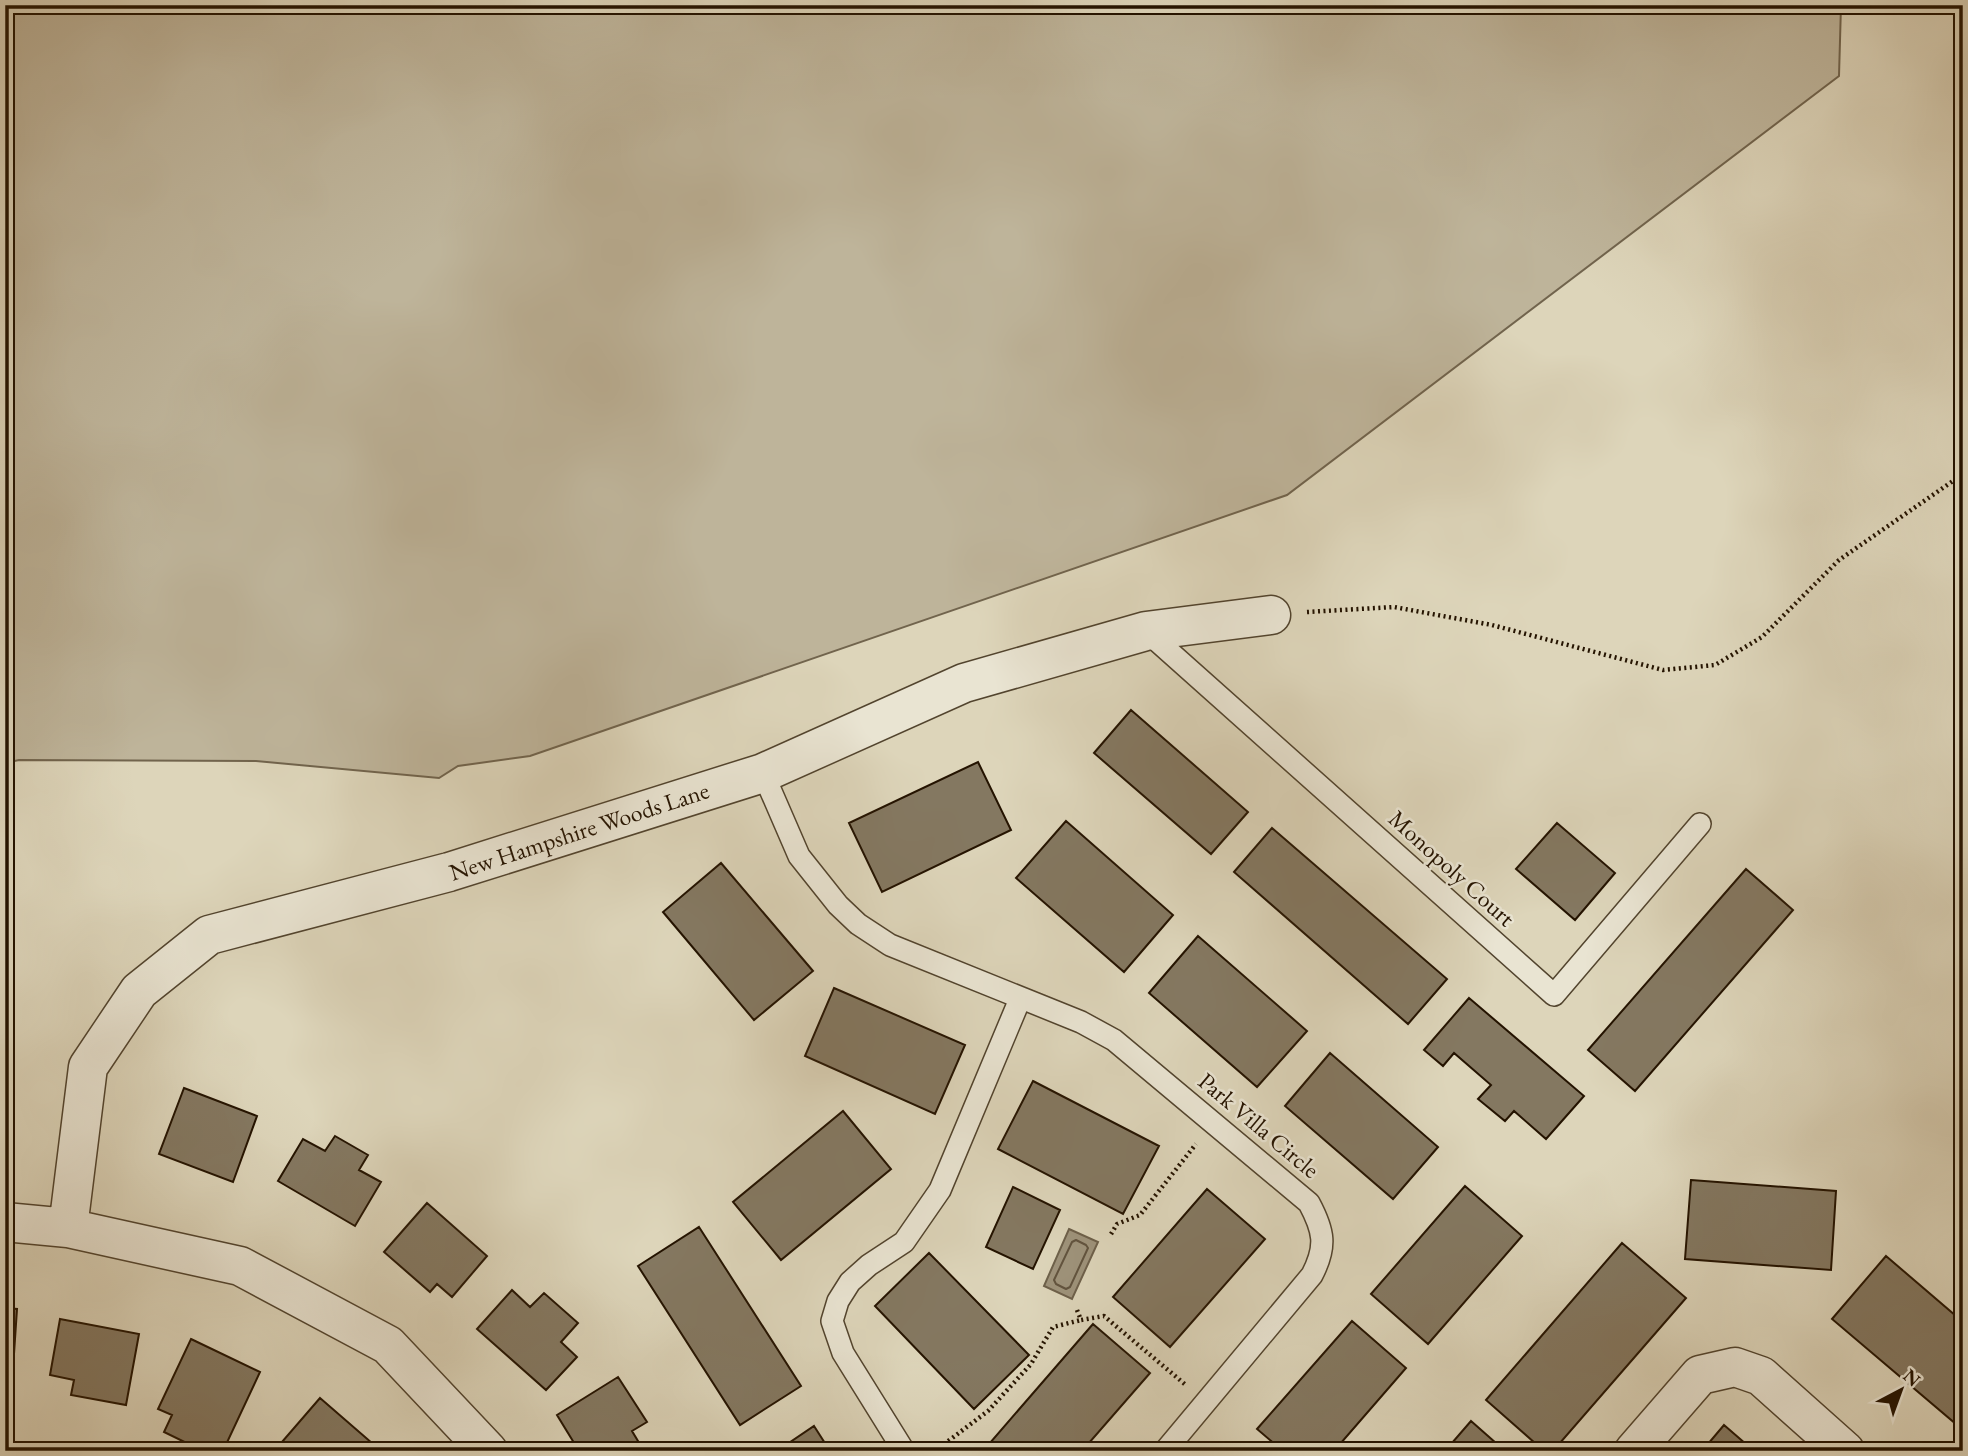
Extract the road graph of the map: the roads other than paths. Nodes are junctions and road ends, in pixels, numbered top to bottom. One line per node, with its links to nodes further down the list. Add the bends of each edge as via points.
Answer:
1 (1271, 615): 2 (street, New Hampshire Woods Lane)
2 (1146, 631): 3 (street, New Hampshire Woods Lane, via 964,682); 4 (lane, Monopoly Court, via 1554,995)
3 (762, 773): 5 (lane, Park Villa Circle, via 799,856 858,924 890,944); 7 (street, New Hampshire Woods Lane, via 449,872 209,935 139,991 88,1067)
4 (1700, 824)
5 (1020, 999): 9 (lane, via 940,1190 904,1242 850,1282 832,1321 843,1353); 10 (lane, Park Villa Circle, via 1114,1040 1310,1203 1321,1225 1321,1257 1311,1275)
6 (5, 1222): 7 (street)
7 (68, 1228): 8 (street, via 240,1266 388,1345)
8 (488, 1451)
9 (904, 1451)
10 (1165, 1451)
11 (1634, 1451): 12 (street, via 1700,1375 1734,1367 1761,1376)
12 (1845, 1451)

